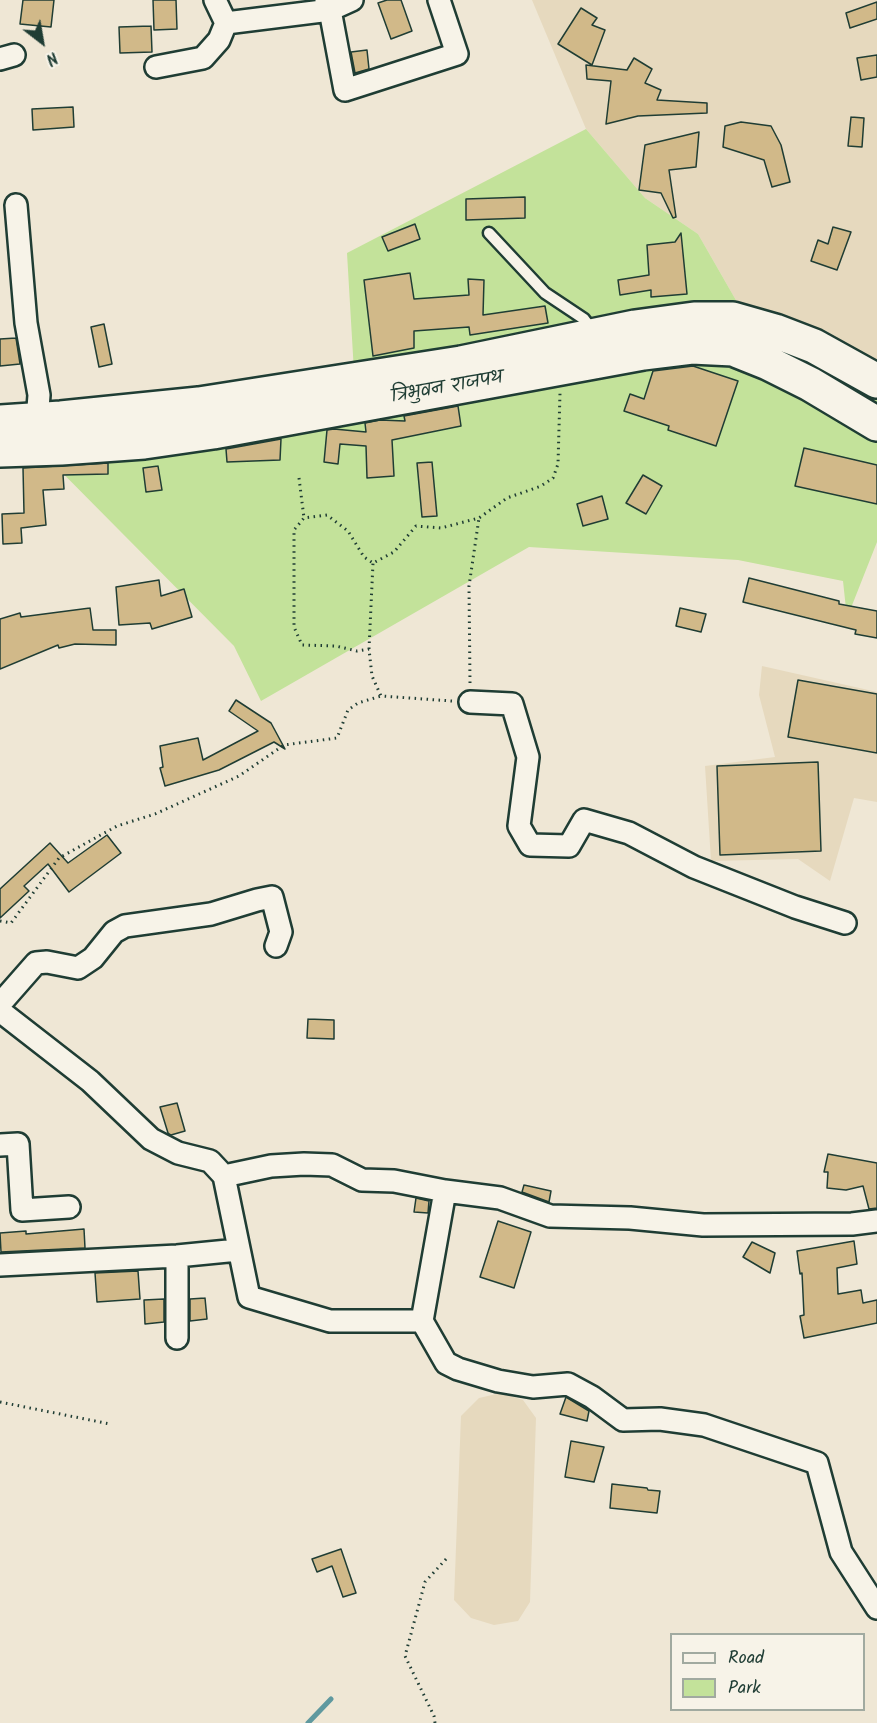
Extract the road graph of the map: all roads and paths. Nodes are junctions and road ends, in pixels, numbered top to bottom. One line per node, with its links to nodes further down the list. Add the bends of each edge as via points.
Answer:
1 (215, 0): 5 (street)
2 (352, 0): 4 (street)
3 (439, 0): 4 (street, via 457,54 345,90)
4 (328, 5): 5 (street)
5 (226, 23): 6 (street, via 219,40 203,58)
6 (156, 67)
7 (16, 205): 12 (street, via 26,323 39,395)
8 (489, 233): 9 (lane, via 545,293 584,319)
9 (598, 348): 10 (highway, त्रिभुवन राजपथ); 11 (highway, त्रिभुवन राजपथ, via 635,327 694,319 733,319 814,346); 12 (highway, त्रिभुवन राजपथ, via 461,363 200,404); 14 (highway, त्रिभुवन राजपथ, via 732,349 810,384)
10 (560, 369): 15 (highway, त्रिभुवन राजपथ, via 144,442); 18 (path, via 558,464 553,478 507,498)
11 (877, 381)
12 (37, 421): 13 (highway, त्रिभुवन राजपथ)
13 (0, 422)
14 (877, 424)
15 (0, 450)
16 (299, 478): 17 (path)
17 (304, 518): 19 (path, via 327,515 348,531 364,557); 20 (path, via 294,530 294,627 302,645)
18 (480, 518): 19 (path, via 441,528 416,526 394,552); 22 (path, via 469,586)
19 (373, 563): 20 (path)
20 (369, 649): 21 (path, via 372,676)
21 (381, 696): 22 (path); 23 (path, via 348,710 336,738 284,745 240,776 155,814 117,826 59,858 11,923)
22 (470, 702): 24 (street, via 512,704 528,757 519,826 530,845 569,846 584,820 629,833 694,867 795,908)
23 (0, 921)
24 (845, 923)
25 (276, 946): 26 (street, via 281,932 272,897 211,914 125,926 78,968 36,963)
26 (0, 1004)
27 (0, 1011): 29 (street, via 90,1081 151,1139 178,1153 210,1161)
28 (0, 1145): 31 (street, via 18,1144 22,1209)
29 (224, 1176): 30 (street, via 271,1166 332,1165 362,1180 394,1181); 33 (street)
30 (445, 1191): 32 (street, via 500,1198 550,1216 630,1218 703,1226); 36 (street)
31 (69, 1208)
32 (877, 1221)
33 (238, 1250): 34 (street); 36 (street, via 249,1297 330,1321)
34 (177, 1256): 35 (street); 37 (street)
35 (0, 1264)
36 (422, 1322): 41 (street, via 446,1363 458,1369 498,1382 533,1387 568,1384 592,1396 623,1420 660,1419 704,1425 816,1463 841,1551)
37 (177, 1338)
38 (0, 1402): 39 (path)
39 (110, 1424)
40 (447, 1558): 42 (path, via 425,1582 405,1656)
41 (877, 1608)
42 (435, 1723)

